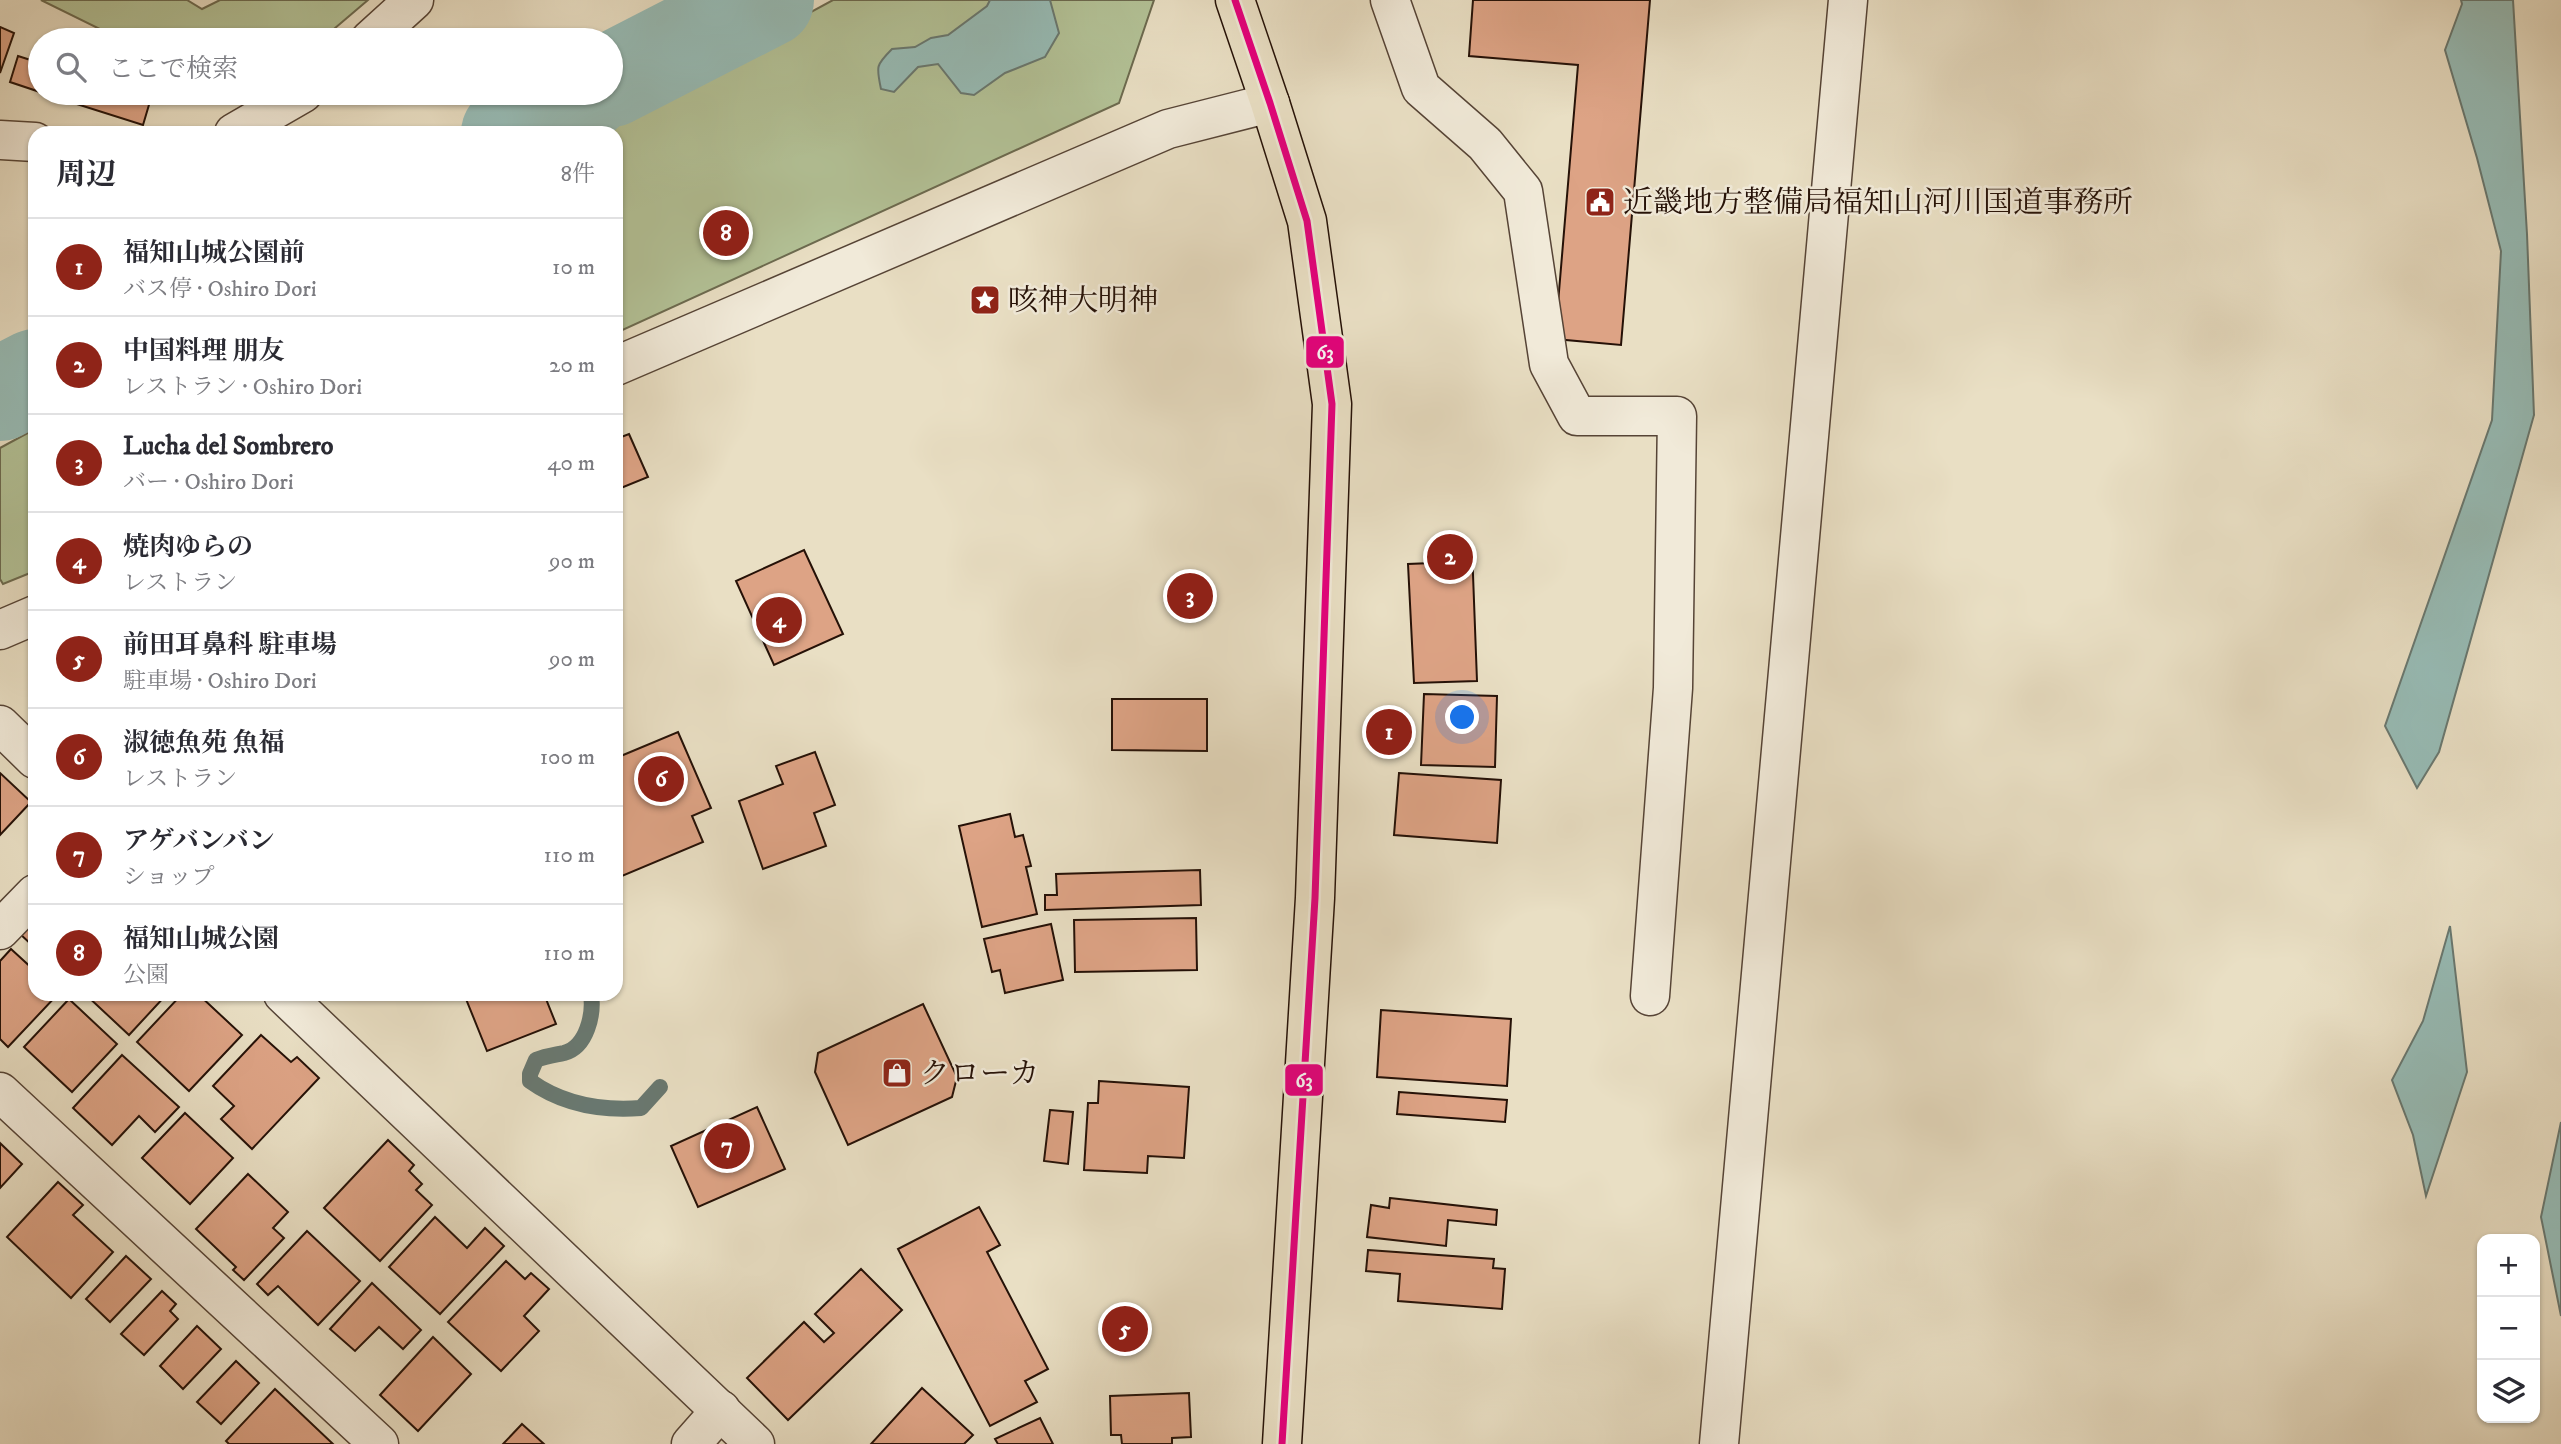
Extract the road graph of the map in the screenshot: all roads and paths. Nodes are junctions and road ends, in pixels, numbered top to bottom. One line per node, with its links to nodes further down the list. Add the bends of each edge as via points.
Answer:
1 (414, 0): 5 (street)
2 (1235, 0): 6 (main road)
3 (1390, 0): 18 (street, via 1421,88 1485,144 1523,191 1549,364 1577,416 1677,416 1673,688)
4 (1848, 0): 26 (street)
5 (383, 28)
6 (1270, 103): 11 (street, via 1168,129); 25 (main road, via 1307,221 1332,404 1315,898)
7 (282, 105): 8 (street)
8 (246, 126)
9 (0, 140): 10 (street)
10 (28, 142)
11 (623, 363)
12 (28, 618): 13 (street)
13 (0, 630)
14 (0, 725): 15 (street)
15 (28, 752)
16 (28, 901): 17 (street)
17 (0, 930)
18 (1650, 996)
19 (290, 1001): 21 (street)
20 (0, 1092): 22 (street)
21 (721, 1410): 23 (street); 24 (street)
22 (379, 1444)
23 (691, 1444)
24 (755, 1444)
25 (1282, 1444)
26 (1719, 1444)

